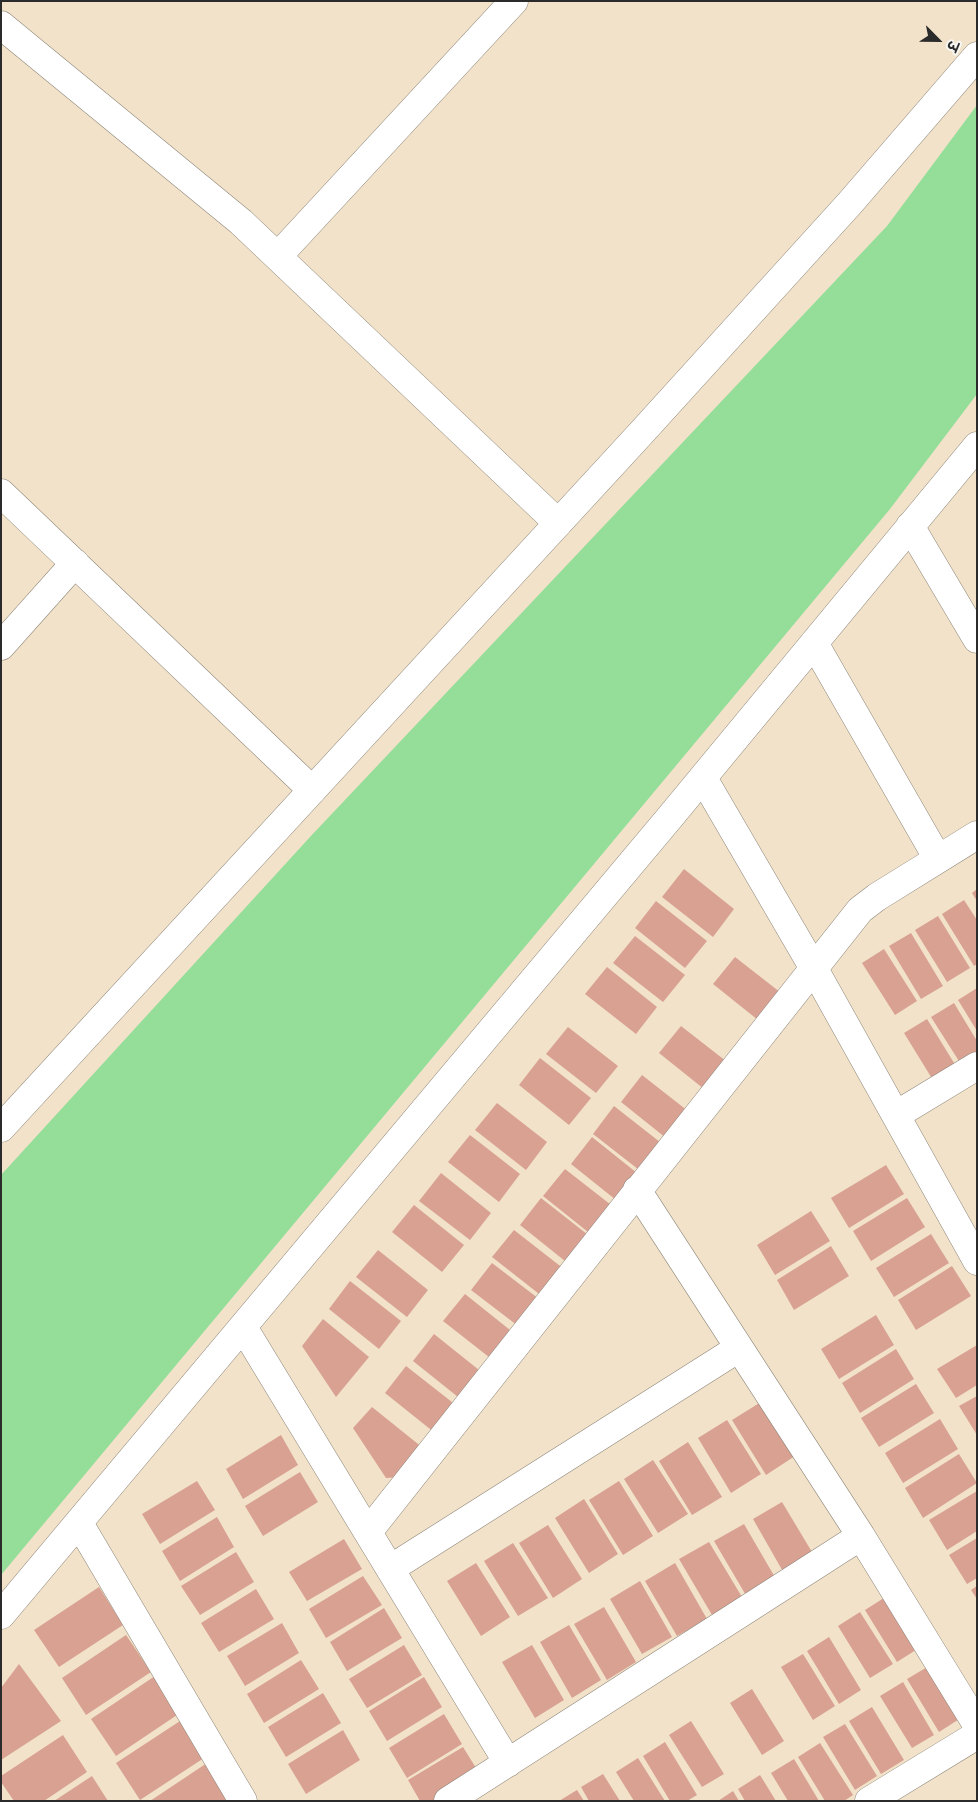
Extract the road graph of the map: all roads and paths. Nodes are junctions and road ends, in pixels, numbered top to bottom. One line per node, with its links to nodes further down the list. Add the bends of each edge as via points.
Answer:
1 (514, 1): 4 (street)
2 (1, 25): 4 (street, via 242,222)
3 (977, 56): 7 (street, via 850,203)
4 (278, 256): 7 (street)
5 (977, 446): 8 (street)
6 (1, 493): 9 (street)
7 (558, 523): 14 (street)
8 (910, 526): 10 (street); 11 (street)
9 (75, 563): 12 (street); 14 (street)
10 (977, 639)
11 (814, 643): 13 (street); 16 (street)
12 (1, 646)
13 (703, 778): 17 (street); 23 (street)
14 (312, 790): 20 (street)
15 (977, 835): 16 (street)
16 (938, 858): 17 (street, via 876,896 860,910)
17 (813, 967): 19 (street); 21 (street)
18 (977, 1066): 19 (street)
19 (896, 1115): 22 (street)
20 (1, 1128)
21 (637, 1190): 24 (street); 26 (street)
22 (977, 1261)
23 (243, 1327): 25 (street); 26 (street)
24 (739, 1348): 27 (street); 28 (street)
25 (79, 1522): 29 (street); 33 (street)
26 (368, 1532): 28 (street)
27 (861, 1536): 30 (street); 32 (street)
28 (390, 1568): 32 (street)
29 (1, 1615)
30 (977, 1725)
31 (977, 1735): 35 (street)
32 (508, 1762): 34 (street)
33 (243, 1801)
34 (448, 1801)
35 (869, 1801)

